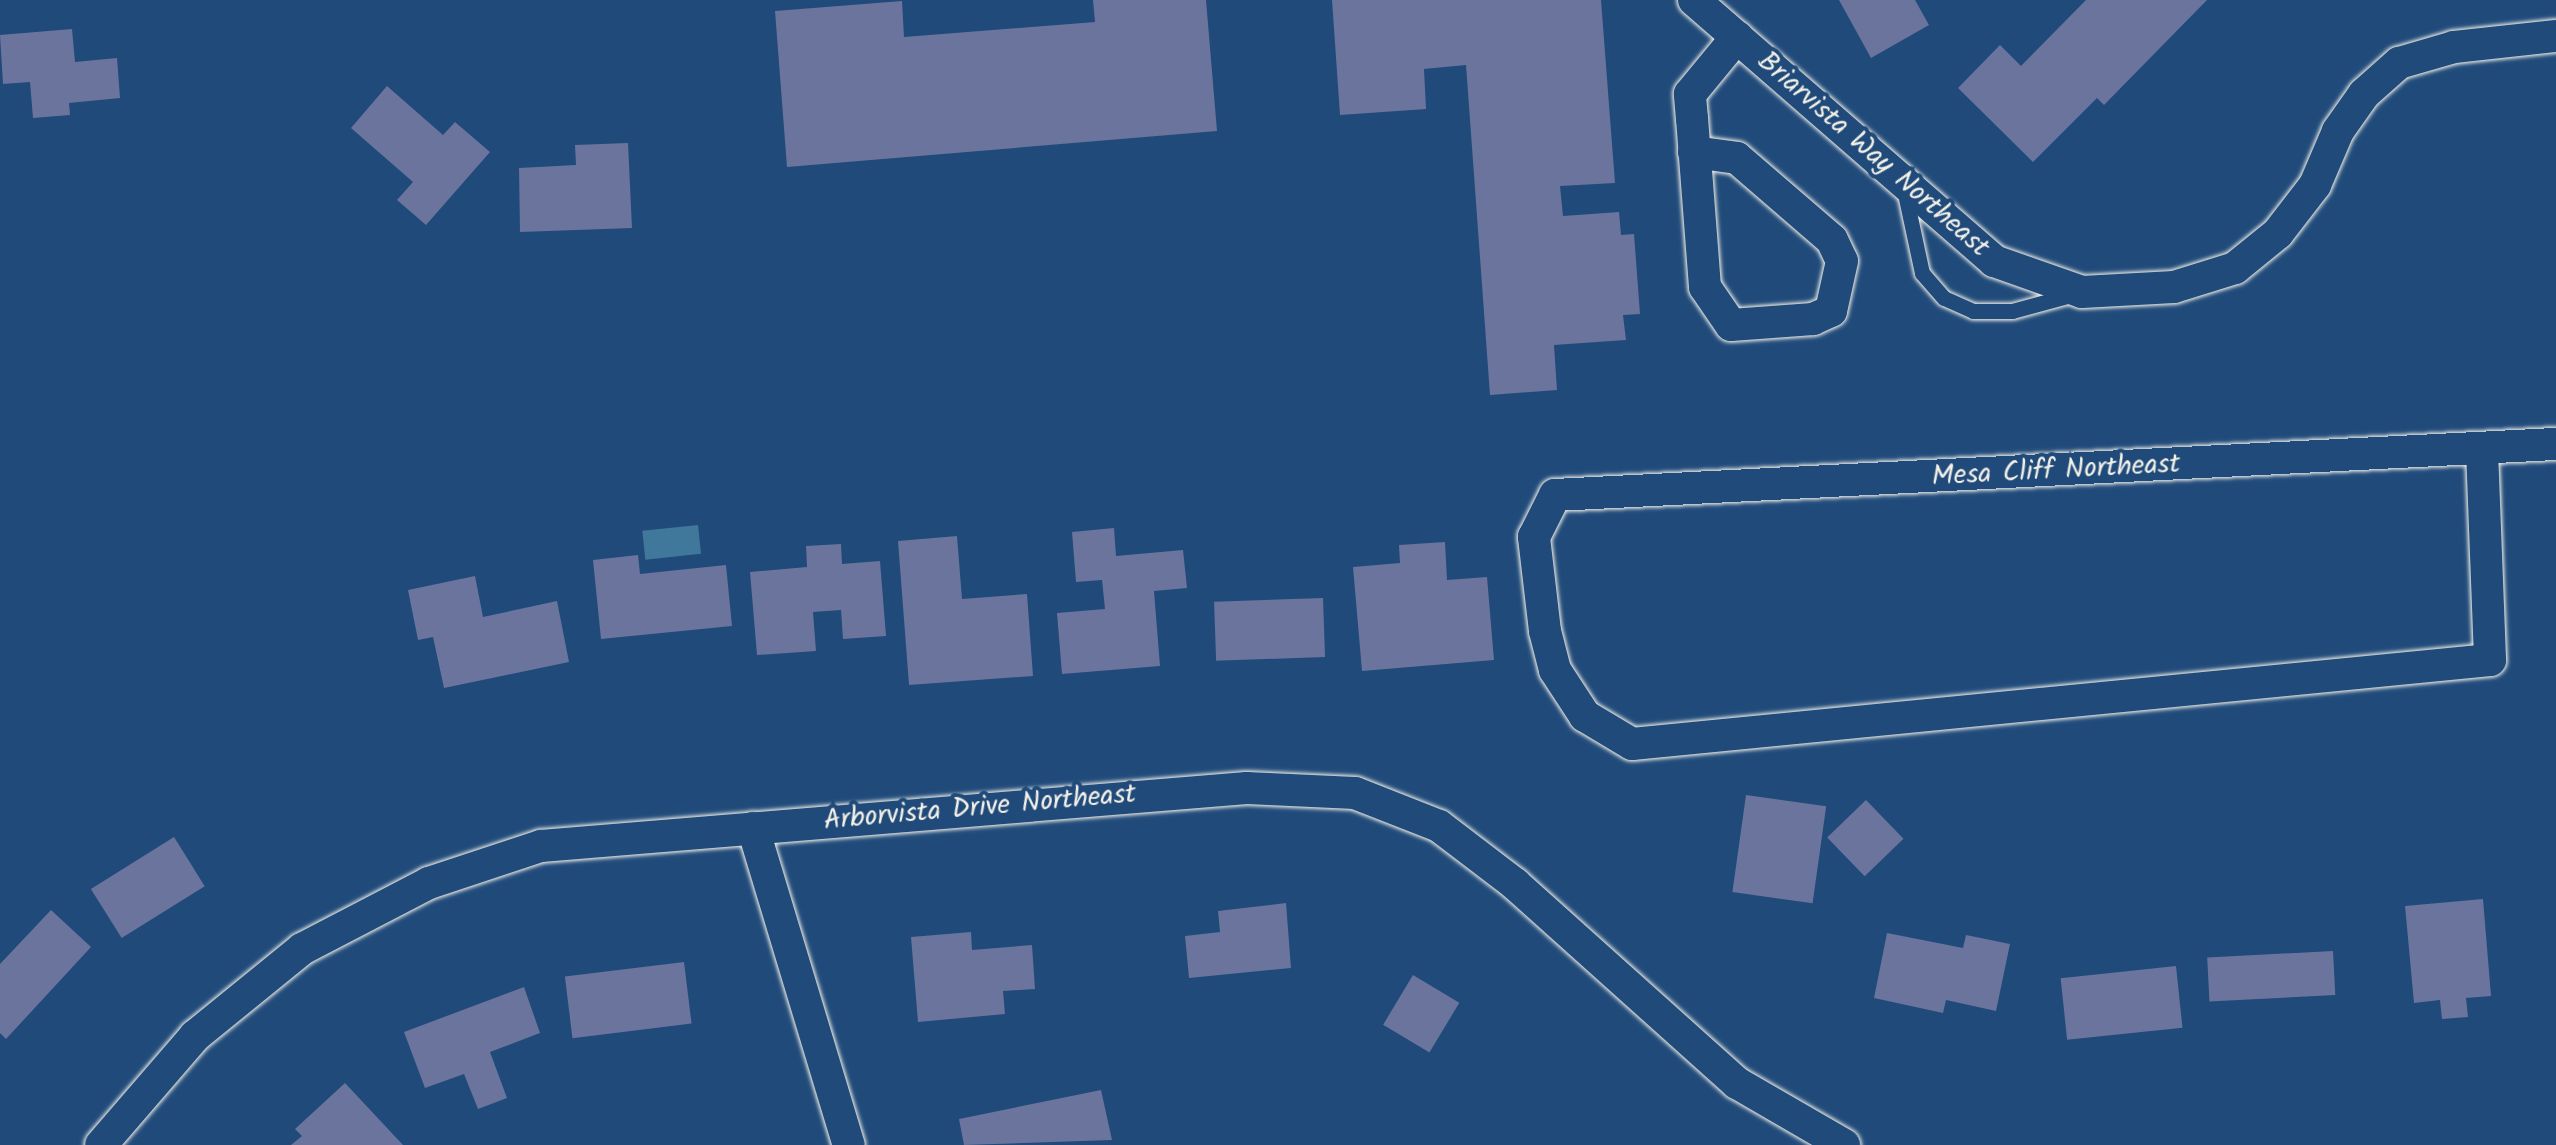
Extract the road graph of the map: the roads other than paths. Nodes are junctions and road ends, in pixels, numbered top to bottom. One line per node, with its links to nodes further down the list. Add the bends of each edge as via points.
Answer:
1 (1694, 0): 3 (street, Briarvista Way Northeast)
2 (2556, 36): 6 (street, Briarvista Way Northeast, via 2454,46 2399,63 2364,94 2314,185 2278,233 2234,268 2174,287)
3 (1737, 37): 4 (street, via 1690,94); 5 (street, Briarvista Way Northeast)
4 (1694, 152): 4 (street, via 1705,287 1717,310 1731,325 1813,320 1831,311 1842,261 1832,240 1738,158)
5 (1903, 180): 6 (street, Briarvista Way Northeast, via 1994,261); 6 (lane, via 1922,273 1944,298 1973,312 2012,311)
6 (2082, 292)
7 (2556, 444): 8 (street, Mesa Cliff Northeast)
8 (2482, 450): 8 (street, Mesa Cliff Northeast, via 2490,660 1632,744 1584,716 1555,670 1534,537 1555,495)
9 (754, 828): 10 (street, Arborvista Drive Northeast, via 540,846 429,882 302,949 247,989 196,1036); 11 (street); 12 (street, Arborvista Drive Northeast, via 1247,788 1355,793 1439,826 1515,884 1737,1083)
10 (101, 1145)
11 (849, 1145)
12 (1844, 1145)

